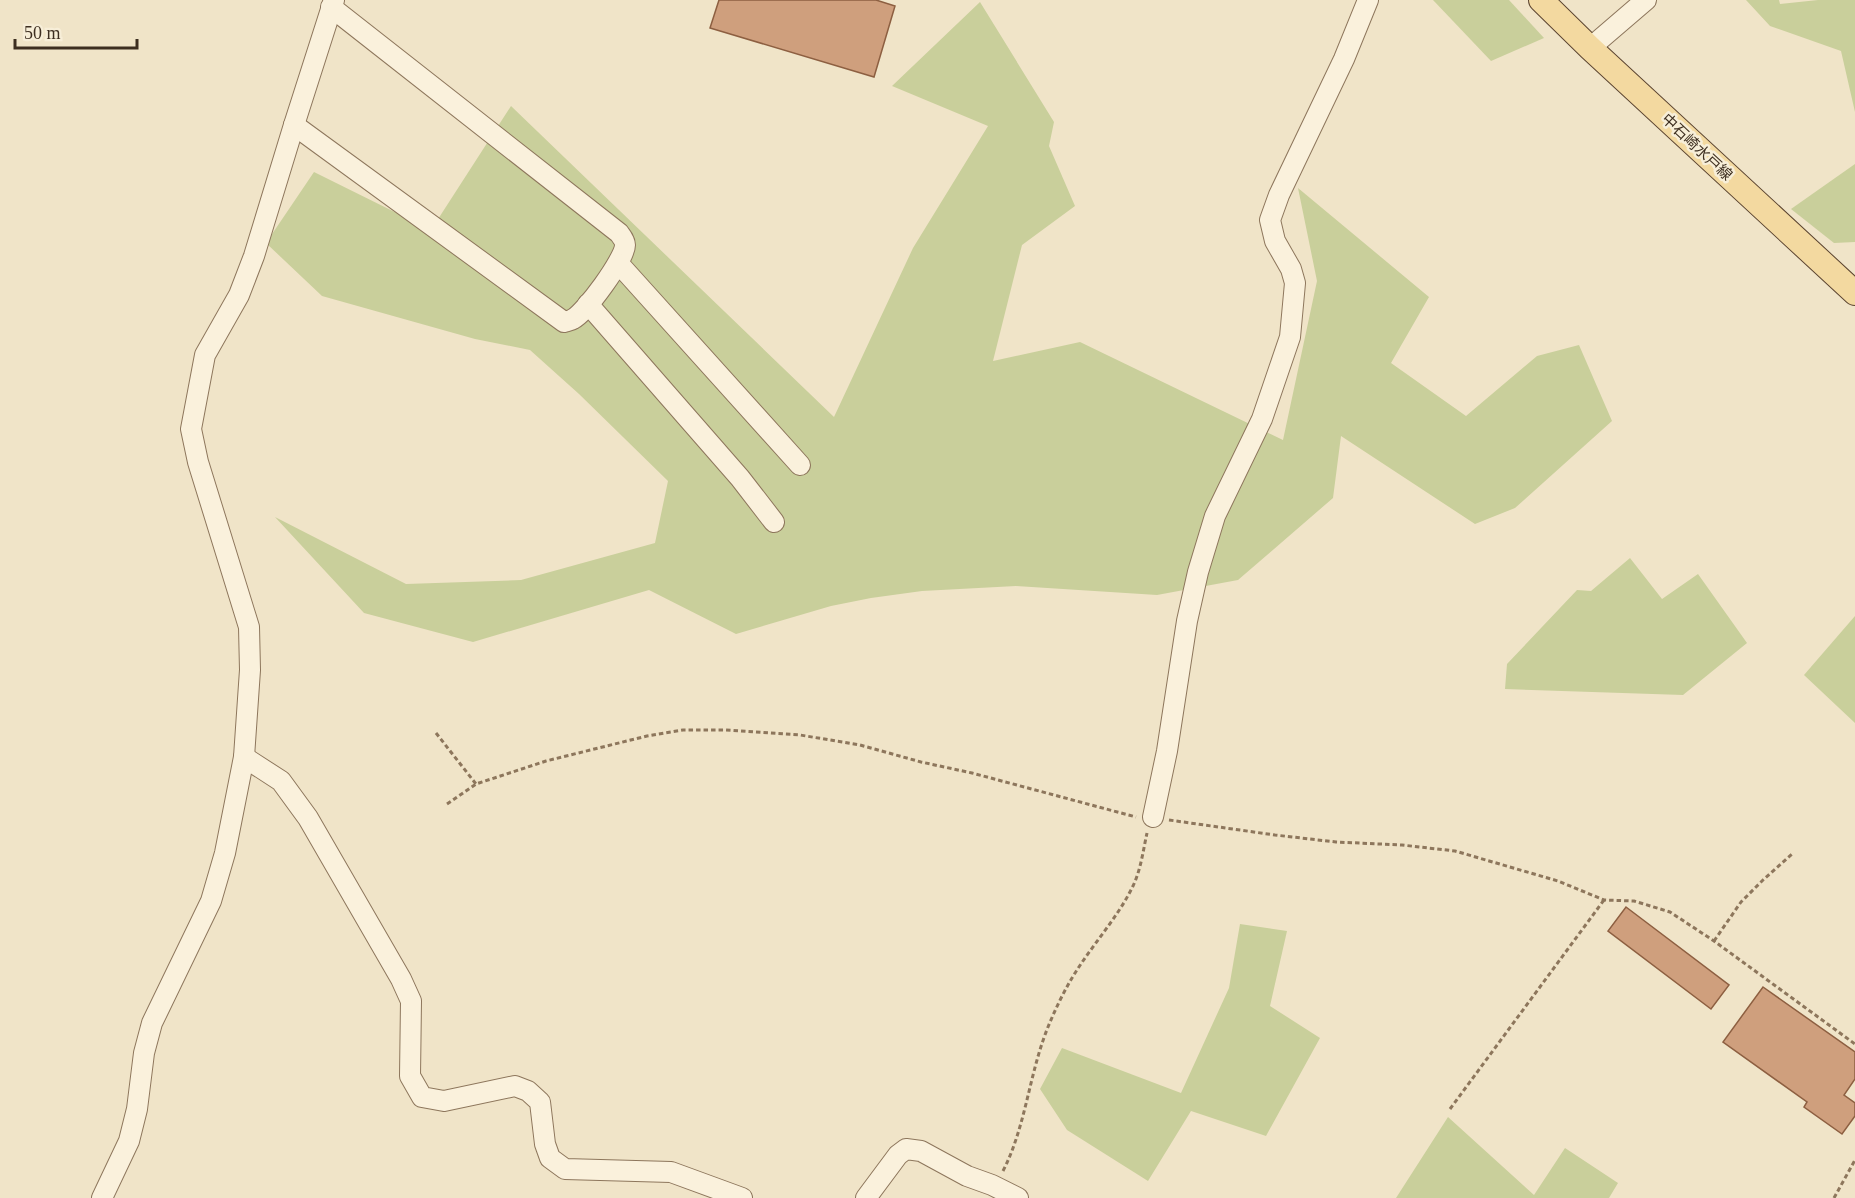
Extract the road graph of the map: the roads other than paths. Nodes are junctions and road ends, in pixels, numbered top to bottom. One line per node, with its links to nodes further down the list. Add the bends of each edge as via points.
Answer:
1 (1368, 0): 13 (street, via 1270,220 1275,242 1295,284 1290,337 1262,419 1215,516 1198,572)
2 (1541, 0): 5 (main road, 中石崎水戸線)
3 (1646, 0): 5 (street)
4 (333, 4): 6 (street); 7 (street, via 619,233 625,243)
5 (1590, 48): 8 (main road, 中石崎水戸線)
6 (294, 125): 9 (street, via 564,322 573,320); 12 (street, via 239,295 205,355 191,429 249,627)
7 (619, 264): 9 (street); 10 (street)
8 (1855, 293)
9 (588, 304): 11 (street)
10 (800, 465)
11 (774, 522)
12 (244, 757): 14 (street, via 225,853 210,901 152,1023 129,1141); 15 (street, via 281,781 308,818 401,979 411,1001 410,1076 422,1097 444,1101 515,1086 540,1102 550,1158 565,1169 671,1172)
13 (1153, 817)
14 (102, 1198)
15 (742, 1198)
16 (866, 1198): 17 (street, via 897,1155 906,1149 921,1151)
17 (1018, 1198)

